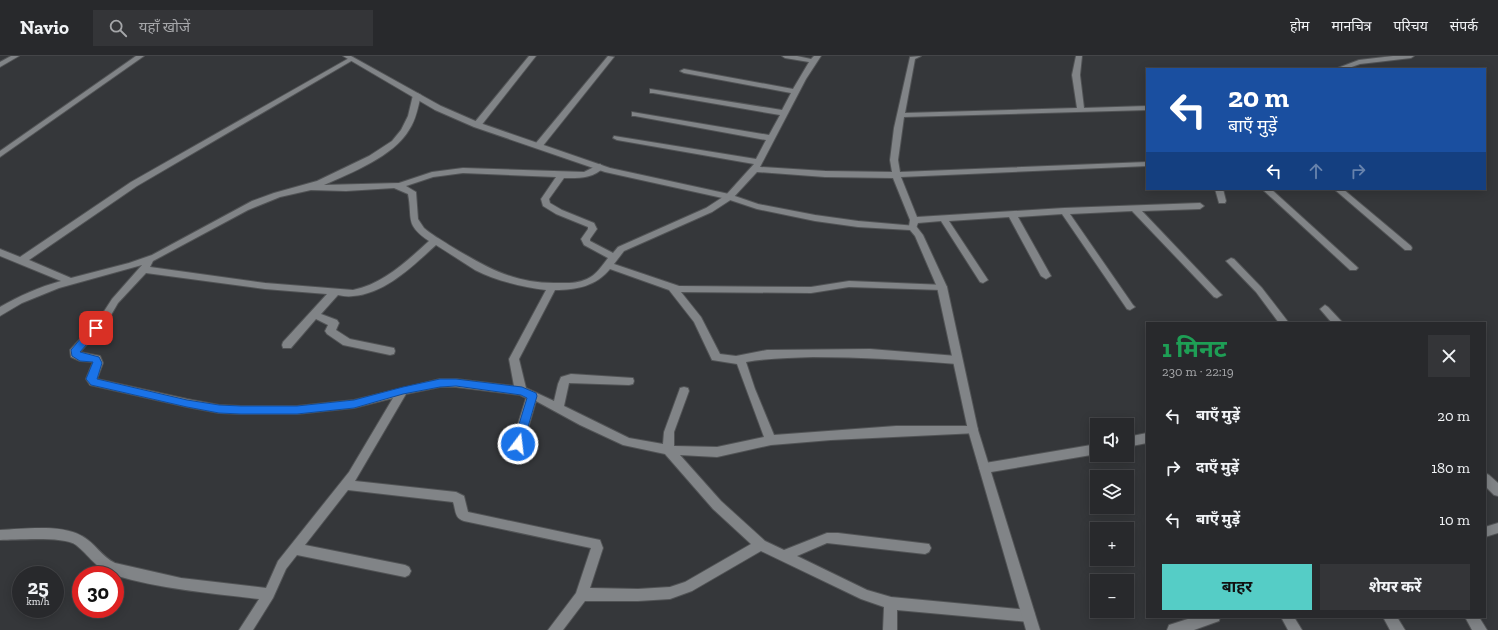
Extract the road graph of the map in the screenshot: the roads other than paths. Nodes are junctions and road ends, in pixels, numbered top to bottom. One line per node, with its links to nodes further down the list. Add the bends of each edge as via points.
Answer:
1 (16, 56): 11 (street)
2 (141, 56): 26 (street)
3 (533, 56): 22 (street)
4 (786, 56): 10 (street)
5 (918, 56): 21 (street, via 912,58)
6 (1079, 56): 18 (street, via 1076,75)
7 (1410, 56): 12 (street, via 1358,62)
8 (348, 57): 16 (street); 50 (street, via 134,184)
9 (610, 57): 25 (street)
10 (816, 58): 15 (street)
11 (0, 65)
12 (1342, 68)
13 (684, 71): 15 (street)
14 (653, 91): 19 (street)
15 (795, 92): 19 (street)
16 (417, 95): 22 (street, via 438,108); 32 (street, via 414,111 402,136 367,160)
17 (1146, 108): 18 (street)
18 (1080, 110): 21 (street)
19 (784, 113): 24 (street)
20 (635, 114): 24 (street)
21 (900, 115): 31 (street, via 894,160)
22 (477, 125): 25 (street)
23 (617, 138): 28 (street)
24 (771, 138): 28 (street)
25 (539, 146): 29 (street)
26 (0, 155)
27 (1146, 164): 31 (street)
28 (757, 166): 31 (street, via 825,174); 37 (street)
29 (600, 167): 30 (street, via 587,175); 37 (street)
30 (562, 174): 33 (street, via 471,170 422,177); 48 (street, via 545,199 546,204 592,225 593,228 585,239 586,243)
31 (896, 175): 44 (street)
32 (311, 186): 33 (street); 49 (street, via 267,198)
33 (400, 186): 45 (street, via 412,192 416,224)
34 (1219, 190): 38 (street)
35 (1267, 190): 53 (street)
36 (1339, 190): 46 (street)
37 (729, 197): 44 (street, via 757,206 842,223); 48 (street, via 709,210 629,245)
38 (1222, 201)
39 (1200, 206): 40 (street)
40 (1134, 208): 41 (street); 62 (street)
41 (1064, 211): 42 (street); 63 (street)
42 (1012, 214): 43 (street); 55 (street)
43 (944, 219): 44 (street); 56 (street)
44 (914, 224): 59 (street)
45 (435, 241): 58 (street, via 491,273 520,282); 61 (street, via 411,263 368,291 353,294)
46 (1408, 248)
47 (0, 252): 50 (street)
48 (614, 257): 52 (street)
49 (152, 258): 54 (street); 57 (street)
50 (21, 260): 57 (street)
51 (1231, 261): 67 (street, via 1259,290)
52 (608, 265): 58 (street, via 589,282); 60 (street)
53 (1353, 268)
54 (144, 269): 61 (street, via 265,286); 74 (street, via 120,294 109,313 75,350 75,354 80,357 96,359 98,363 91,379 94,382 187,403 241,410 297,410 345,405)
55 (1046, 276)
56 (983, 280)
57 (70, 281): 65 (street, via 25,297)
58 (553, 286): 76 (street, via 514,359 519,385)
59 (942, 287): 60 (street, via 849,284 811,290); 72 (street)
60 (672, 288): 71 (street, via 698,320 716,357)
61 (336, 291): 66 (street)
62 (1217, 295)
63 (1130, 307)
64 (1325, 309): 68 (street)
65 (0, 312)
66 (315, 315): 69 (street); 70 (street, via 334,323 330,331 347,342)
67 (1283, 322)
68 (1337, 322)
69 (287, 345)
70 (390, 351)
71 (738, 359): 72 (street, via 767,354 836,352); 80 (street)
72 (957, 360): 78 (street)
73 (628, 381): 77 (street, via 571,378 565,380)
74 (403, 390): 76 (street, via 456,382); 87 (street)
75 (684, 391): 82 (street, via 669,432)
76 (527, 393): 77 (street); 84 (street)
77 (558, 408): 82 (street, via 627,442)
78 (973, 430): 80 (street, via 896,431); 85 (street)
79 (1146, 438): 81 (street)
80 (771, 440): 82 (street, via 717,452)
81 (1134, 441)
82 (668, 450): 92 (street, via 717,505)
83 (1090, 450): 85 (street)
84 (514, 456)
85 (985, 468): 100 (street)
86 (1486, 479): 88 (street)
87 (346, 485): 94 (street); 98 (street, via 456,497 460,500 464,516 596,544 597,548)
88 (1498, 491)
89 (1498, 528): 90 (street)
90 (1486, 532)
91 (0, 535): 97 (street, via 68,536 79,540 103,564 114,568 181,584)
92 (761, 545): 95 (street); 98 (street, via 688,587 670,593)
93 (925, 548): 95 (street, via 827,538)
94 (295, 549): 96 (street); 97 (street, via 282,566)
95 (783, 556): 99 (street, via 865,595)
96 (406, 571)
97 (269, 594): 105 (street)
98 (581, 596): 106 (street)
99 (891, 603): 100 (street); 107 (street)
100 (1029, 616): 108 (street)
101 (1211, 618): 109 (street)
102 (1288, 618): 110 (street)
103 (1390, 618): 111 (street)
104 (1472, 618): 112 (street)
105 (246, 630)
106 (555, 630)
107 (890, 630)
108 (1033, 630)
109 (1174, 630)
110 (1295, 630)
111 (1398, 630)
112 (1480, 630)

